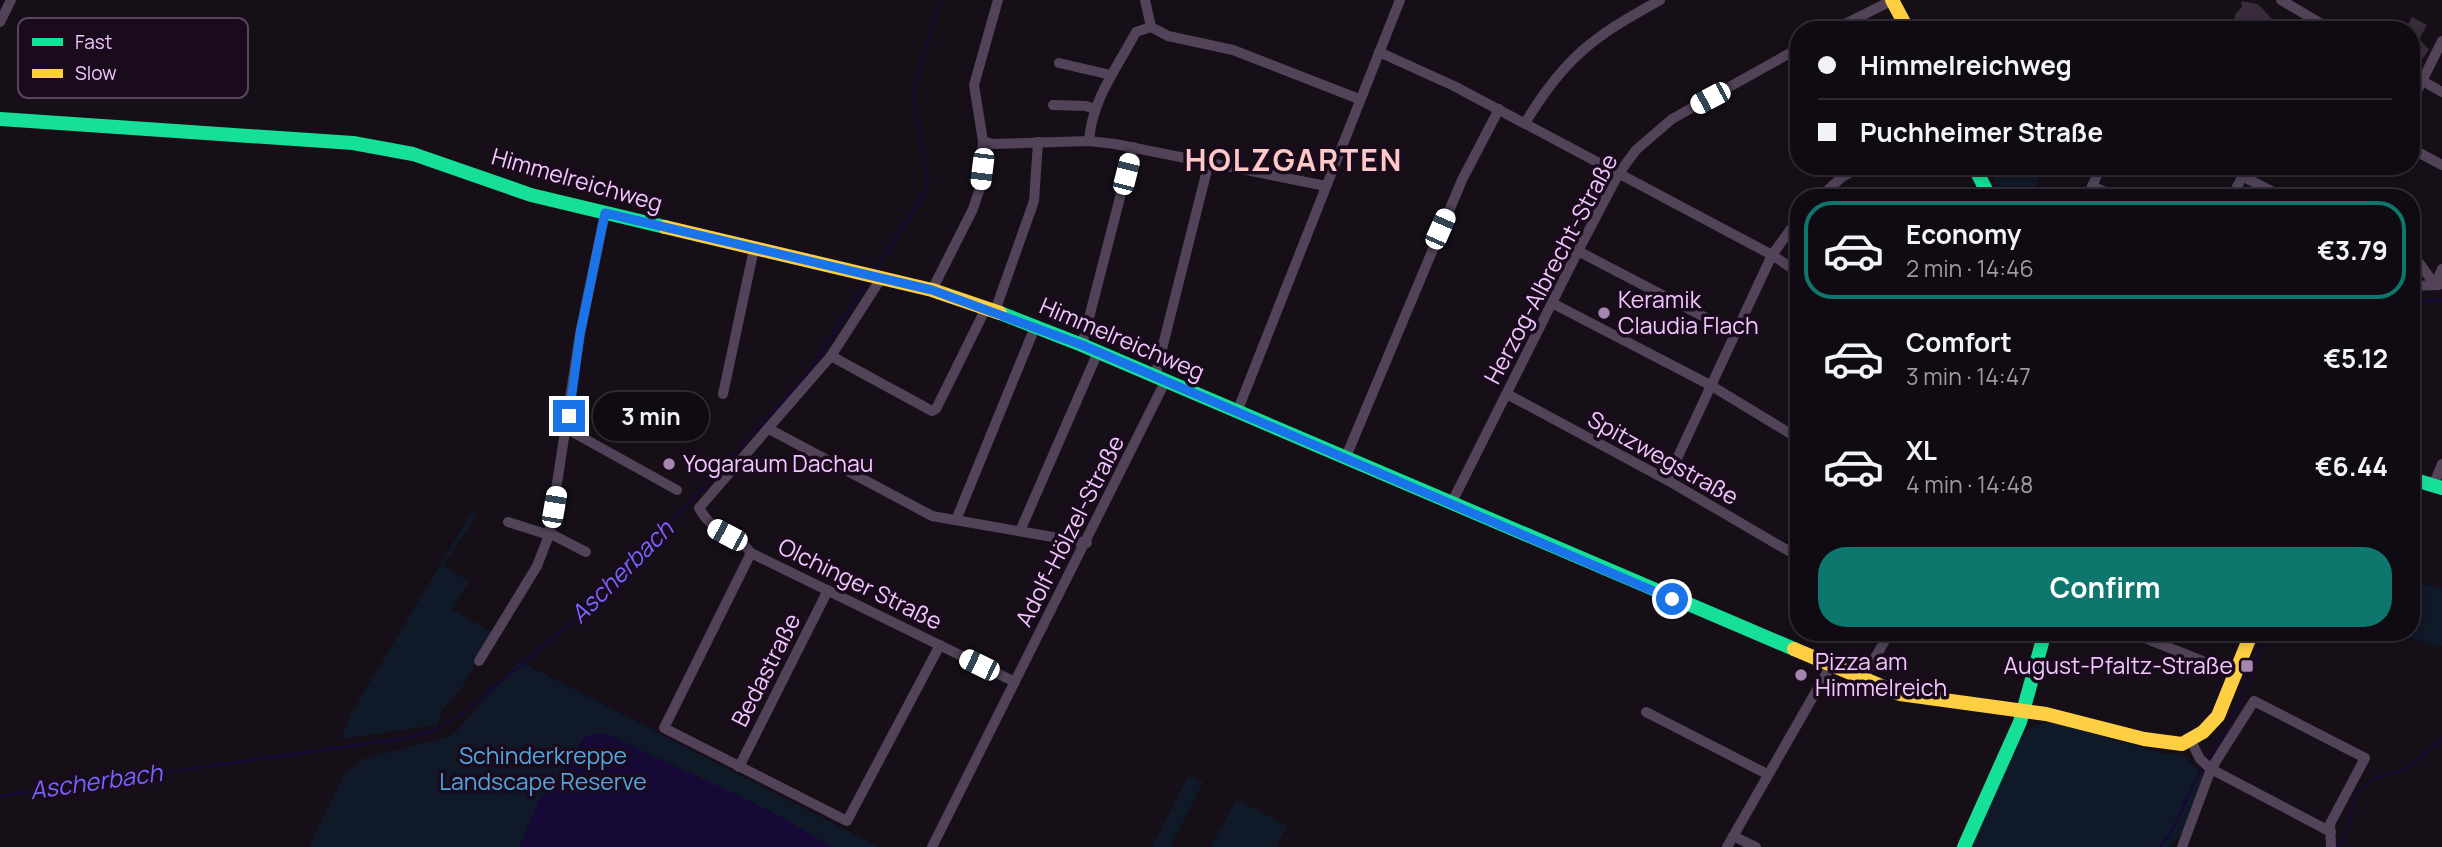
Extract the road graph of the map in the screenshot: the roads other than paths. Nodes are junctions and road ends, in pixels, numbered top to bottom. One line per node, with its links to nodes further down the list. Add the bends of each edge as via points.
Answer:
1 (11, 0): 11 (street)
2 (998, 0): 27 (street, via 974,85)
3 (1145, 0): 12 (street)
4 (1400, 0): 14 (street)
5 (1660, 0): 26 (street, via 1569,61)
6 (1893, 0): 8 (street); 9 (street)
7 (2281, 0): 10 (street)
8 (1851, 21)
9 (1904, 21)
10 (2315, 21)
11 (0, 22)
12 (1151, 27): 17 (street, via 1136,32); 21 (street, via 1168,36 1233,50)
13 (2442, 41): 18 (street)
14 (1379, 52): 21 (street); 24 (street)
15 (1790, 53): 34 (street, Herzog-Albrecht-Straße, via 1668,122 1639,147)
16 (1059, 63): 17 (street)
17 (1111, 75): 23 (street)
18 (2422, 80): 19 (street); 20 (street)
19 (2420, 84)
20 (2442, 92)
21 (1359, 99): 38 (street)
22 (1053, 106): 23 (street)
23 (1094, 109): 28 (street)
24 (1499, 109): 26 (street); 72 (street, via 1462,180)
25 (0, 119): 45 (street, Himmelreichweg, via 354,143 413,154 531,195)
26 (1525, 123): 34 (street)
27 (983, 141): 29 (street); 56 (street, via 976,199)
28 (1089, 141): 29 (street); 30 (street)
29 (1038, 142): 58 (street, via 1034,201)
30 (1133, 147): 32 (street); 61 (street)
31 (2420, 153): 33 (street)
32 (1209, 162): 38 (street); 64 (street, Adolf-Hölzel-Straße)
33 (2442, 165)
34 (1619, 173): 48 (street, Herzog-Albrecht-Straße); 49 (street)
35 (1846, 175): 40 (street)
36 (2097, 175): 39 (street)
37 (2242, 176): 43 (street); 44 (street)
38 (1326, 186): 68 (street)
39 (2092, 186): 41 (street); 42 (street)
40 (1829, 189)
41 (2091, 189)
42 (2099, 189)
43 (2236, 189)
44 (2267, 189)
45 (605, 213): 47 (street, Himmelreichweg); 69 (street, via 580,334)
46 (1790, 230): 49 (street)
47 (754, 248): 53 (street, Himmelreichweg); 66 (street)
48 (1578, 251): 57 (street, Herzog-Albrecht-Straße); 60 (street)
49 (1772, 255): 51 (street); 60 (street)
50 (2420, 264): 54 (street)
51 (1790, 267)
52 (2442, 269): 54 (street)
53 (874, 276): 56 (street, Himmelreichweg); 63 (street)
54 (2439, 285): 55 (street)
55 (2420, 286)
56 (932, 290): 58 (street, Himmelreichweg)
57 (1552, 303): 65 (street); 67 (street, Herzog-Albrecht-Straße)
58 (990, 310): 59 (street, Himmelreichweg); 63 (street, via 932,411)
59 (1035, 327): 61 (street, Himmelreichweg); 79 (street)
60 (1735, 333): 65 (street)
61 (1082, 345): 62 (street, Himmelreichweg)
62 (1098, 352): 64 (street, Himmelreichweg); 81 (street)
63 (831, 356): 70 (street)
64 (1160, 379): 68 (street, Himmelreichweg); 83 (street, Adolf-Hölzel-Straße)
65 (1710, 385): 71 (street); 74 (street)
66 (723, 394)
67 (1507, 394): 74 (street, Spitzwegstraße); 78 (street, Herzog-Albrecht-Straße)
68 (1237, 412): 72 (street, Himmelreichweg)
69 (568, 429): 77 (street); 82 (street)
70 (769, 429): 79 (street, via 932,516); 85 (street, Olchinger Straße, via 699,508 709,526)
71 (1790, 434)
72 (1345, 459): 78 (street, Himmelreichweg)
73 (2442, 464): 76 (street)
74 (1667, 480): 86 (street, Spitzwegstraße)
75 (2420, 482): 76 (street)
76 (2437, 487)
77 (677, 490)
78 (1451, 504): 94 (street, Himmelreichweg)
79 (956, 520): 81 (street)
80 (508, 522): 82 (street)
81 (1020, 531): 83 (street)
82 (549, 534): 84 (street); 93 (street, via 537,566)
83 (1087, 543): 97 (street, Adolf-Hölzel-Straße)
84 (586, 552)
85 (751, 552): 87 (street, Olchinger Straße); 104 (street, via 664,728)
86 (1790, 552)
87 (828, 590): 92 (street, Olchinger Straße); 104 (street, Bedastraße)
88 (1885, 641): 96 (street)
89 (2042, 641): 98 (street)
90 (2152, 641): 95 (street)
91 (2249, 641): 95 (street)
92 (940, 645): 97 (street, Olchinger Straße); 104 (street, via 847,821)
93 (479, 661)
94 (1830, 667): 96 (street, Himmelreichweg); 105 (street)
95 (2237, 675): 102 (street, via 2218,716)
96 (1862, 680): 98 (street, Himmelreichweg, via 1900,694)
97 (1015, 682): 108 (street, Adolf-Hölzel-Straße)
98 (2022, 711): 100 (street, Himmelreichweg); 101 (street)
99 (1646, 712): 105 (street)
100 (2046, 714): 101 (street); 102 (street, Himmelreichweg, via 2169,744)
101 (2015, 734): 111 (street)
102 (2191, 741): 103 (street)
103 (2206, 765): 106 (street); 106 (street, via 2254,701 2365,758 2330,824); 112 (street, via 2188,839)
104 (739, 767)
105 (1767, 774): 107 (street)
106 (2331, 832): 113 (street)
107 (1733, 836): 109 (street); 110 (street)
108 (932, 847)
109 (1727, 847)
110 (1756, 847)
111 (1964, 847)
112 (2182, 847)
113 (2331, 847)

